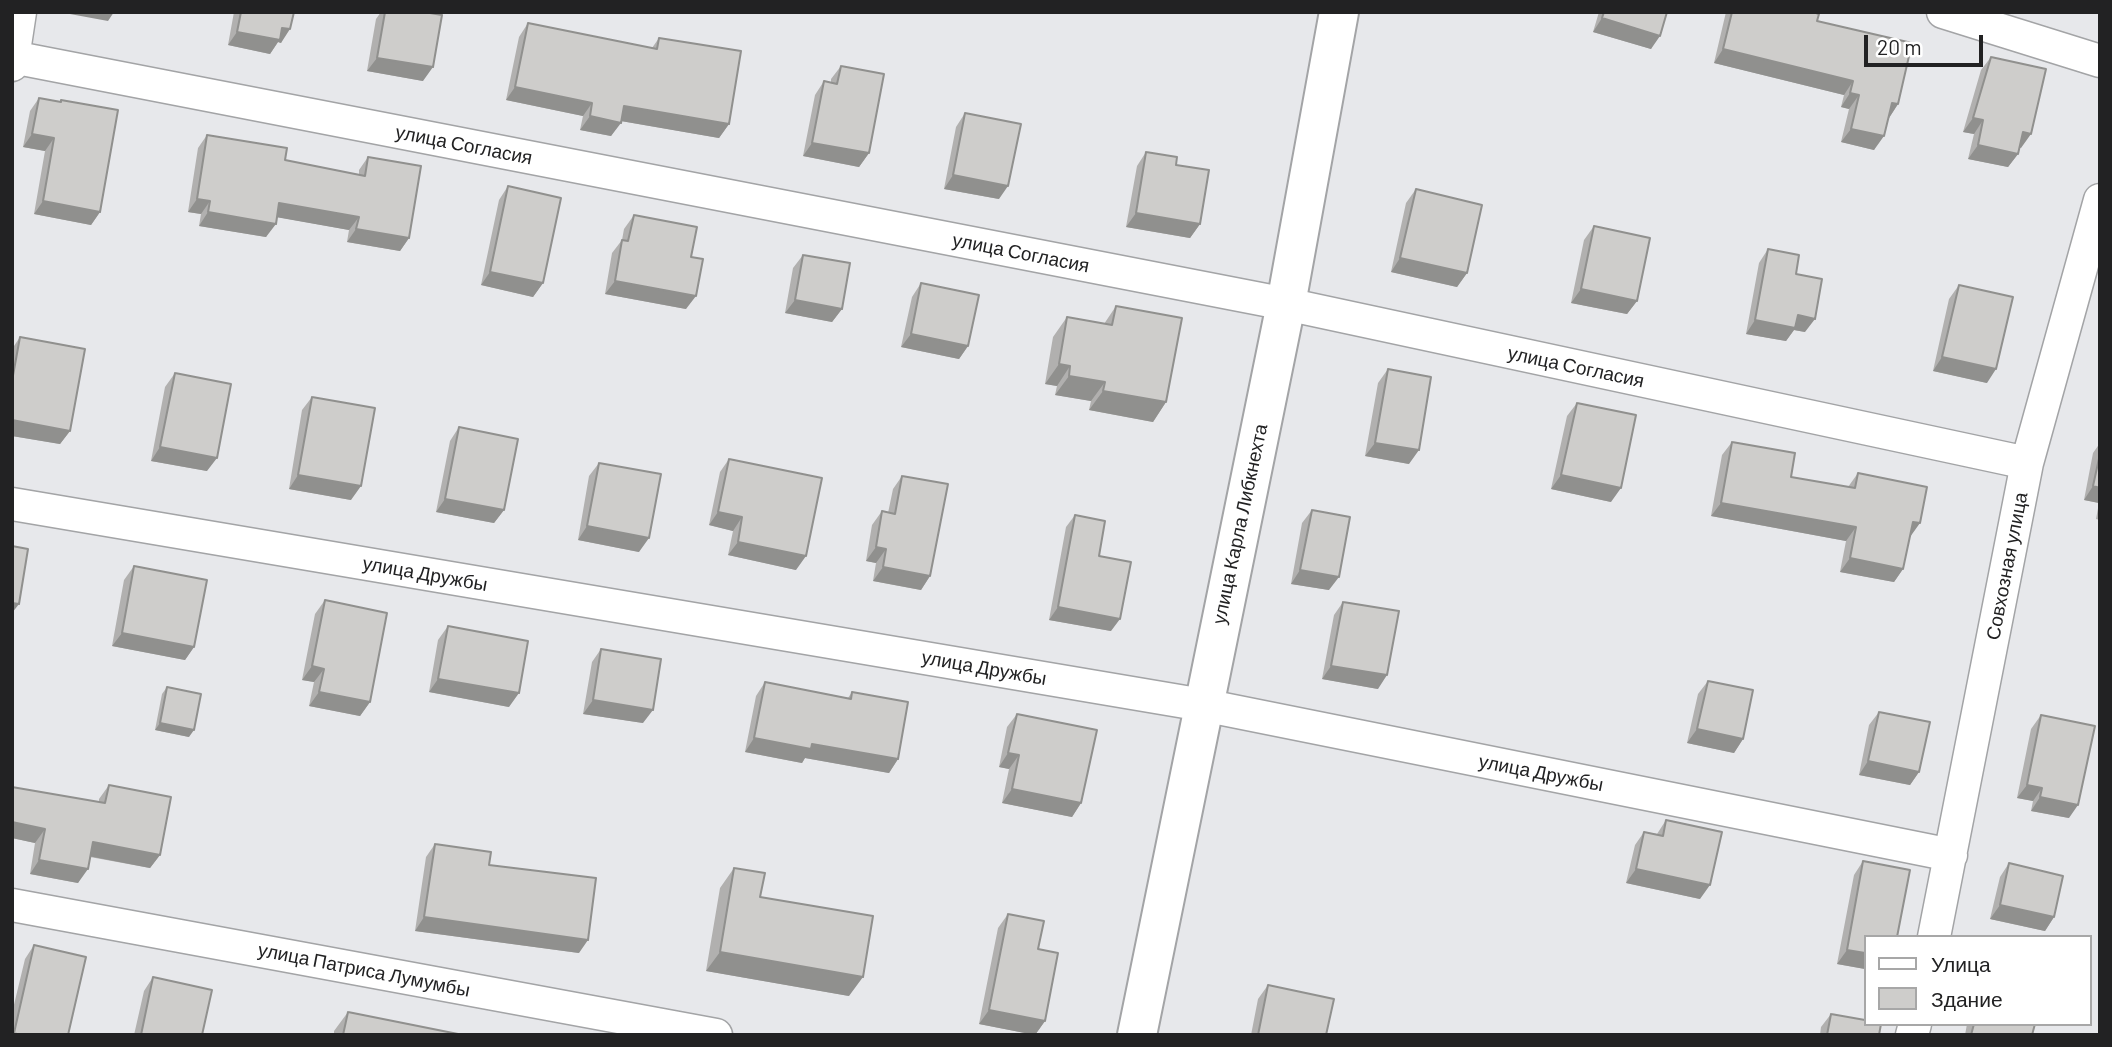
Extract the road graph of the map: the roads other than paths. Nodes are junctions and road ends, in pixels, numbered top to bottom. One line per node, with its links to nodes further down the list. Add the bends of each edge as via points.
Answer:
1 (20, 12): 4 (street)
2 (1339, 12): 7 (street, улица Карла Либкнехта)
3 (1942, 12): 5 (street)
4 (13, 60): 7 (street, улица Согласия)
5 (2100, 61)
6 (2100, 200): 8 (street, Совхозная улица)
7 (1286, 304): 8 (street, улица Согласия); 10 (street, улица Карла Либкнехта)
8 (2027, 463): 11 (street, Совхозная улица)
9 (12, 505): 10 (street, улица Дружбы)
10 (1203, 705): 11 (street, улица Дружбы); 15 (street, улица Карла Либкнехта)
11 (1951, 855): 13 (street, Совхозная улица)
12 (12, 905): 14 (street, улица Патриса Лумумбы)
13 (1934, 935)
14 (716, 1035)
15 (1136, 1035)

